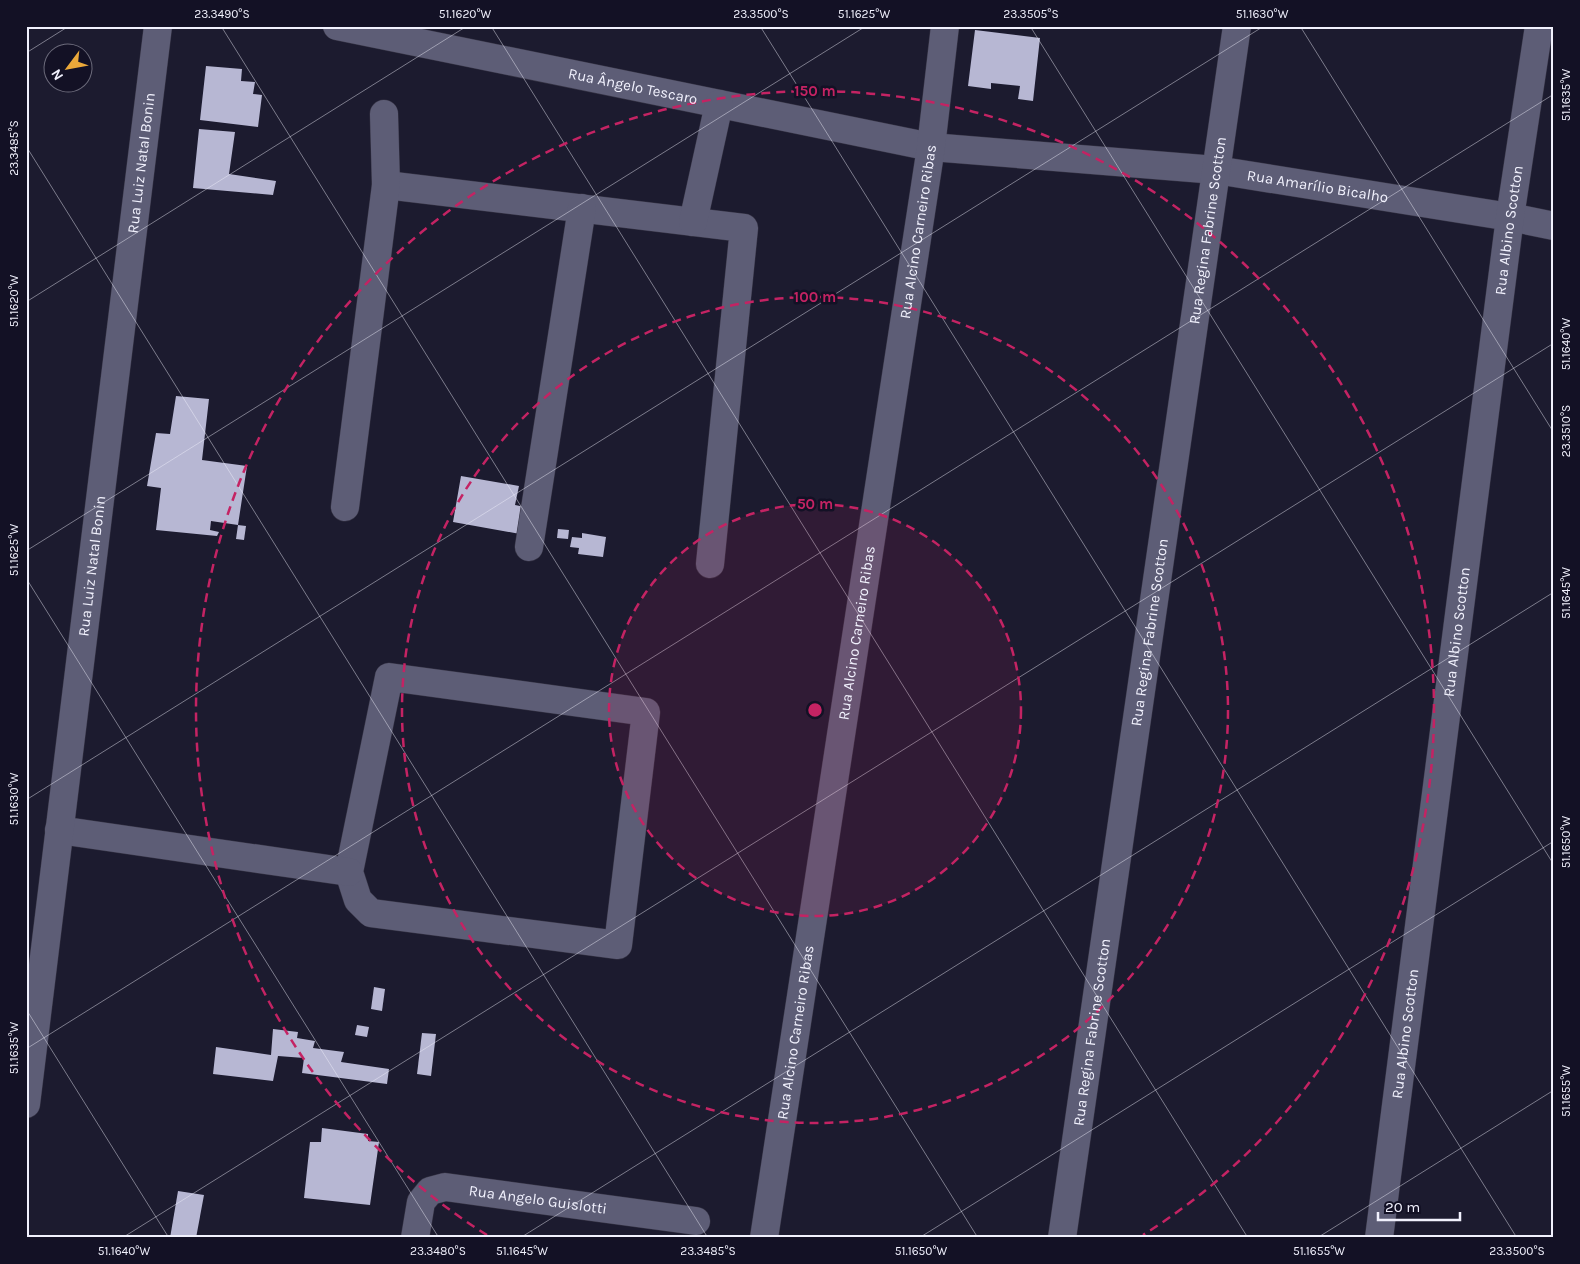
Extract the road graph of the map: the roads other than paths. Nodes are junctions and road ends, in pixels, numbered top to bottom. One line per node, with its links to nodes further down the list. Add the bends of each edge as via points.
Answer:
1 (158, 26): 18 (street, Rua Luiz Natal Bonin)
2 (337, 26): 6 (street, Rua Ângelo Tescaro)
3 (945, 26): 8 (street, Rua Alcino Carneiro Ribas)
4 (1237, 26): 9 (street, Rua Regina Fabrine Scotton)
5 (1539, 26): 12 (street, Rua Albino Scotton)
6 (719, 104): 8 (street, Rua Ângelo Tescaro); 13 (street)
7 (384, 114): 10 (street)
8 (931, 147): 9 (street, Rua Amarílio Bicalho); 23 (street, Rua Alcino Carneiro Ribas)
9 (1216, 170): 12 (street, Rua Amarílio Bicalho); 24 (street, Rua Regina Fabrine Scotton)
10 (386, 185): 11 (street); 15 (street)
11 (582, 208): 13 (street); 16 (street)
12 (1510, 217): 14 (street, Rua Amarílio Bicalho); 25 (street, Rua Albino Scotton)
13 (693, 222): 17 (street, via 744,228)
14 (1554, 226)
15 (345, 507)
16 (529, 546)
17 (710, 564)
18 (59, 830): 19 (street); 20 (street, Rua Luiz Natal Bonin)
19 (349, 872): 19 (street, via 358,900 372,913 618,945 646,712 389,677)
20 (26, 1104)
21 (696, 1221): 22 (street, Rua Angelo Guislotti, via 445,1187 430,1192 421,1202)
22 (415, 1238)
23 (764, 1238)
24 (1062, 1238)
25 (1378, 1238)

